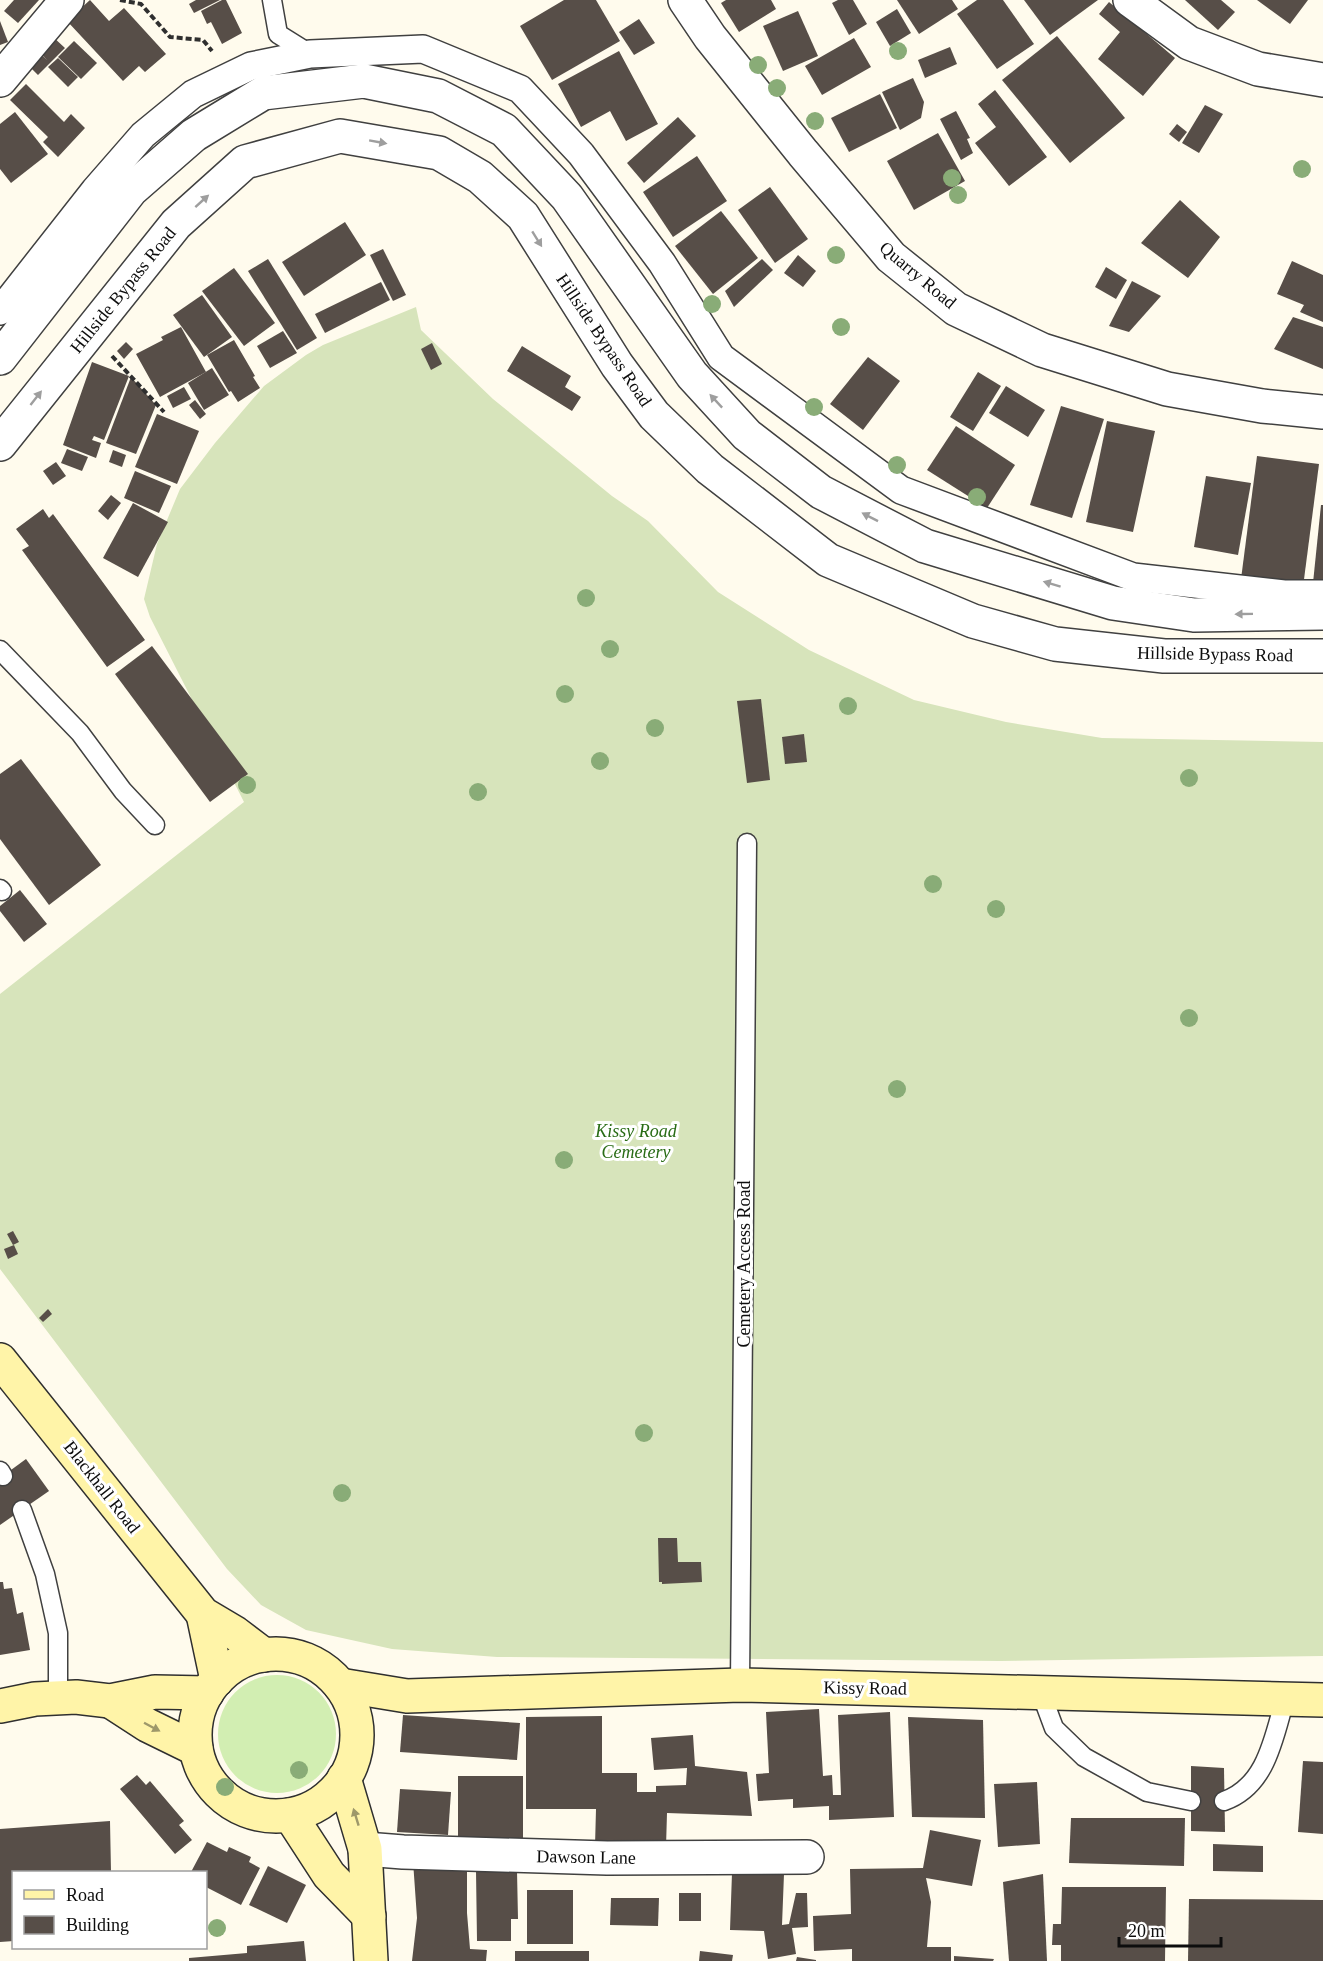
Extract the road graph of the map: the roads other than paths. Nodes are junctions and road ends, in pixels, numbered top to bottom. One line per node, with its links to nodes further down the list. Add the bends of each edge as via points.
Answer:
1 (67, 0): 6 (street)
2 (273, 0): 5 (lane, via 278,34)
3 (685, 0): 10 (street, Quarry Road, via 802,153 891,257 956,309 1042,350 1167,389)
4 (1130, 0): 7 (street, via 1189,43 1258,69)
5 (310, 54): 8 (street, via 251,66 193,94 152,128 95,190); 12 (street, via 423,49 520,89 581,154 662,263 721,357 901,490 1133,577 1284,594)
6 (0, 80)
7 (1323, 80)
8 (0, 311)
9 (0, 358): 13 (street, one-way to 9, via 1194,615 1113,603 925,546 821,492 747,435 692,375 567,196 504,130 438,96 364,81 263,93 194,135 131,190)
10 (1323, 412)
11 (0, 444): 15 (street, Hillside Bypass Road, one-way to 15, via 176,224 244,162 340,136 439,153 480,177 523,216 617,365 654,415 710,469 828,560 973,621 1055,644 1164,656)
12 (1323, 594)
13 (1323, 613)
14 (0, 650): 16 (lane, via 80,733 123,791)
15 (1323, 656)
16 (155, 825)
17 (747, 843): 23 (lane, Cemetery Access Road)
18 (5, 1378): 20 (main road, Blackhall Road)
19 (22, 1510): 27 (lane, via 45,1574 58,1633)
20 (202, 1614): 21 (main road, Blackhall Road); 24 (main road, Blackhall Road)
21 (264, 1655): 22 (main road, via 306,1660 326,1670); 24 (main road, via 238,1664)
22 (340, 1685): 26 (main road, Kissy Road); 32 (main road, via 353,1708)
23 (740, 1685): 25 (main road, Kissy Road); 26 (main road, Kissy Road)
24 (212, 1687): 30 (main road); 33 (main road, via 199,1710)
25 (1041, 1693): 28 (main road, Kissy Road); 35 (lane, via 1054,1728 1084,1757 1147,1792)
26 (407, 1696): 32 (main road, via 374,1717)
27 (58, 1698): 30 (main road); 31 (main road)
28 (1285, 1699): 29 (main road, Kissy Road); 36 (lane, via 1267,1759 1253,1782)
29 (1323, 1700)
30 (110, 1701): 33 (main road, one-way to 33)
31 (0, 1706)
32 (357, 1734): 34 (main road, via 354,1757)
33 (196, 1749): 37 (main road, via 201,1766 222,1796 254,1813)
34 (345, 1778): 37 (main road, via 321,1802); 38 (main road, one-way to 34)
35 (1191, 1801)
36 (1224, 1801)
37 (290, 1815): 40 (main road, via 329,1875)
38 (365, 1849): 39 (street, Dawson Lane, via 607,1858); 40 (main road)
39 (807, 1857)
40 (369, 1916): 41 (main road)
41 (370, 1961)

